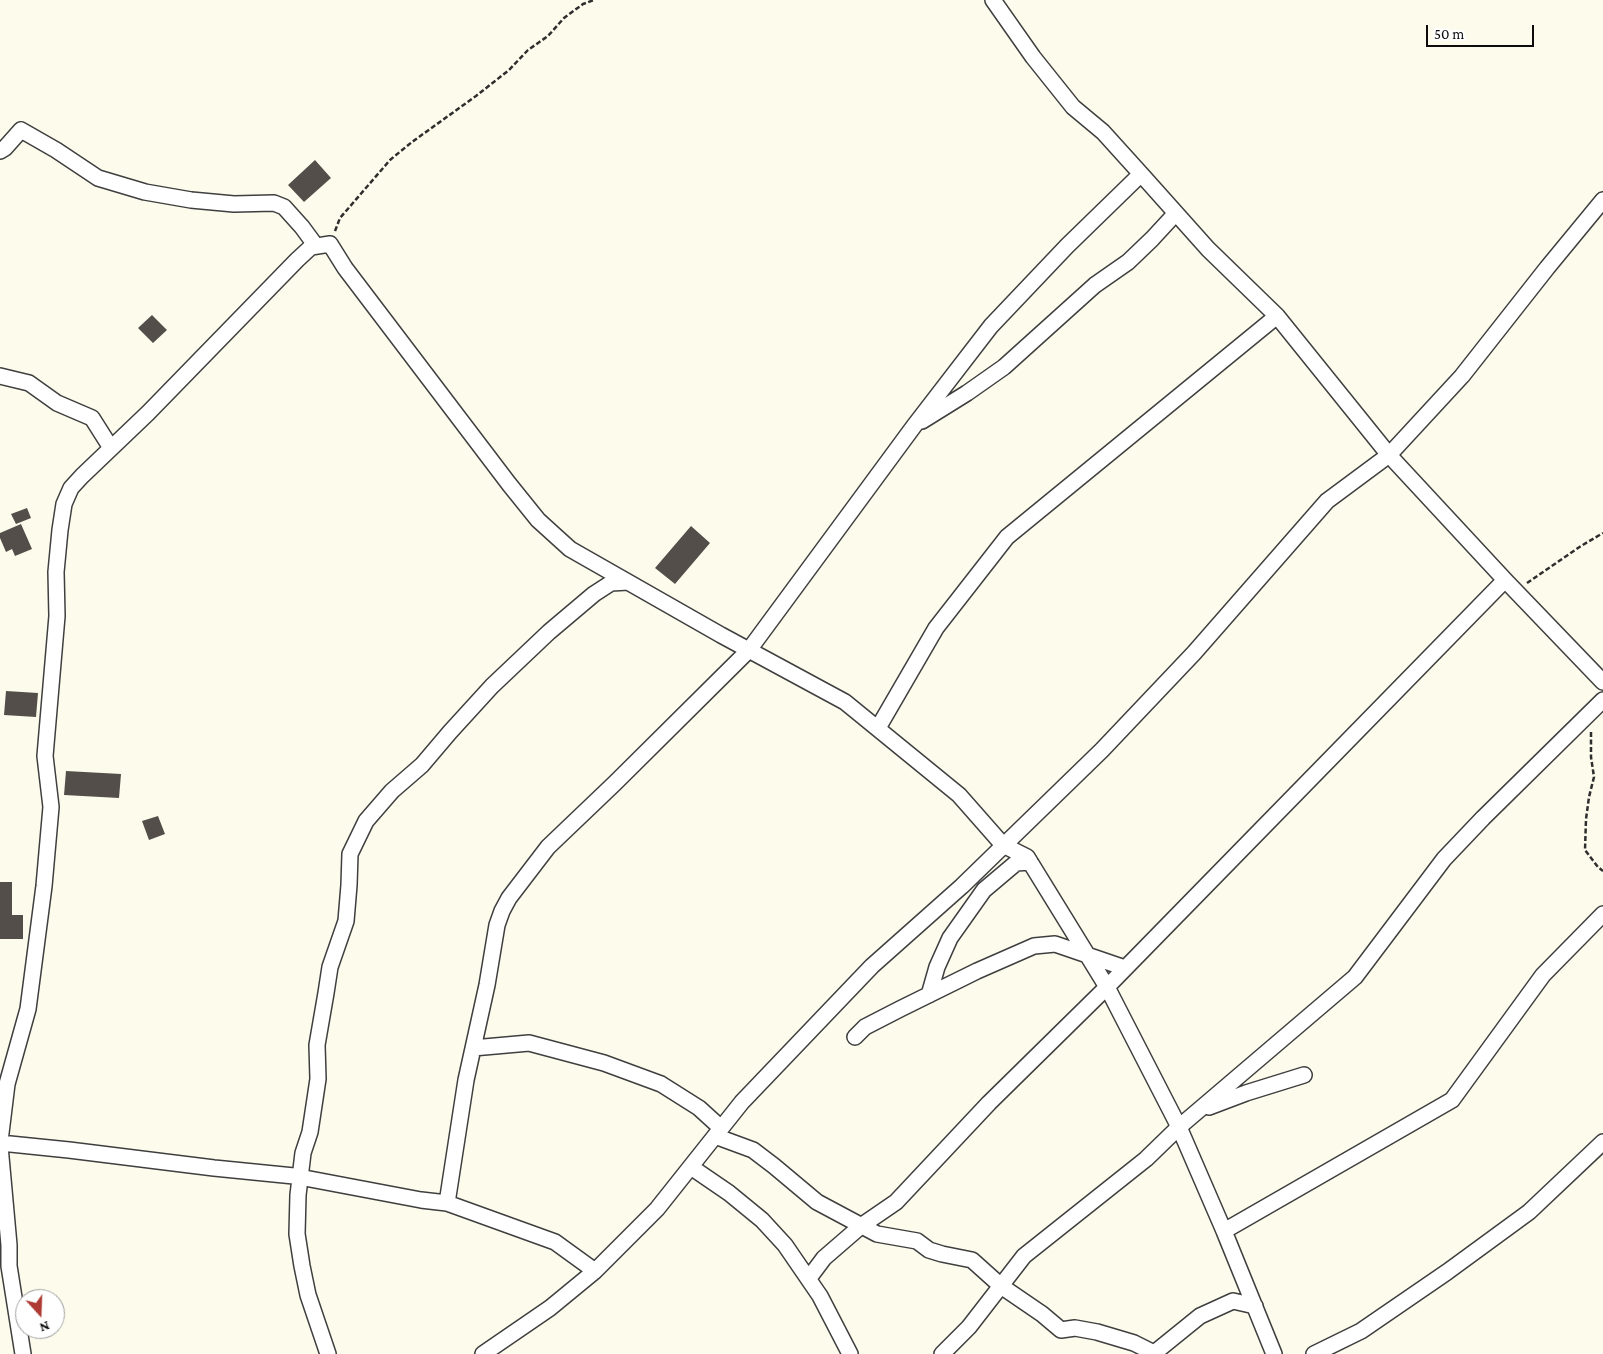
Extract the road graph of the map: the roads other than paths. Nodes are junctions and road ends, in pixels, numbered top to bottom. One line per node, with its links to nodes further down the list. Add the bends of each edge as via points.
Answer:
1 (993, 0): 3 (street, via 1073,107 1102,132)
2 (0, 151): 6 (street, via 21,130 98,178 136,189 191,200 274,203 284,207)
3 (1141, 174): 5 (street); 9 (street, via 992,326)
4 (1603, 200): 11 (street, via 1462,376)
5 (1176, 213): 7 (street); 9 (street, via 1128,262 1095,285 1004,366)
6 (323, 245): 10 (street, via 311,247 300,256); 13 (street, via 345,268 538,520 570,549)
7 (1277, 316): 11 (street); 17 (street, via 1007,537 936,628)
8 (0, 376): 10 (street, via 29,383 57,403 92,418)
9 (914, 426): 14 (street)
10 (111, 448): 32 (street, via 70,488 64,504 56,572 57,616 45,756 51,807 44,886 28,1009 8,1084)
11 (1390, 455): 12 (street); 18 (street, via 1327,501 1194,653 1102,750)
12 (1505, 580): 15 (street); 22 (street)
13 (628, 582): 14 (street); 34 (street, via 611,583 549,632 492,686 422,765 392,791 366,821 350,854 346,921 330,967 317,1045 318,1080 314,1109)
14 (750, 650): 17 (street, via 846,702); 26 (street, via 548,847 509,898 497,924)
15 (1603, 682)
16 (1603, 700): 28 (street, via 1444,859 1354,977)
17 (878, 728): 18 (street, via 960,795)
18 (1003, 845): 19 (street, via 1027,857); 30 (street, via 872,966 742,1102)
19 (1030, 862): 21 (street); 24 (street, via 1016,863 984,890 950,938)
20 (1603, 914): 37 (street, via 1543,975 1452,1100)
21 (1087, 956): 22 (street); 23 (street); 24 (street, via 1055,944 1034,946)
22 (1125, 968): 23 (street)
23 (1107, 987): 29 (street); 36 (street, via 896,1202)
24 (929, 995): 25 (street, via 865,1027)
25 (855, 1037)
26 (473, 1048): 30 (street, via 529,1043 604,1063 661,1084 699,1108); 35 (street)
27 (1304, 1075): 28 (street)
28 (1198, 1111): 29 (street)
29 (1180, 1127): 37 (street); 40 (street, via 1146,1159 1024,1256)
30 (718, 1132): 33 (street); 36 (street, via 753,1150 817,1202)
31 (1603, 1142): 49 (street, via 1529,1212 1362,1331)
32 (0, 1144): 34 (street); 42 (street, via 9,1266)
33 (691, 1167): 38 (street, via 657,1209); 39 (street, via 762,1220)
34 (300, 1178): 35 (street); 43 (street, via 297,1234 302,1266)
35 (447, 1203): 38 (street, via 555,1242)
36 (861, 1226): 39 (street, via 824,1258); 40 (street, via 877,1234 917,1241 942,1254 972,1260)
37 (1224, 1231): 41 (street)
38 (595, 1271): 44 (street, via 550,1308)
39 (809, 1278): 45 (street)
40 (1001, 1286): 46 (street, via 970,1327); 47 (street, via 1061,1330 1075,1328 1097,1332 1134,1343)
41 (1255, 1306): 47 (street, via 1233,1301 1200,1316); 48 (street)
42 (23, 1354)
43 (328, 1354)
44 (483, 1354)
45 (850, 1354)
46 (942, 1354)
47 (1154, 1354)
48 (1274, 1354)
49 (1314, 1354)

